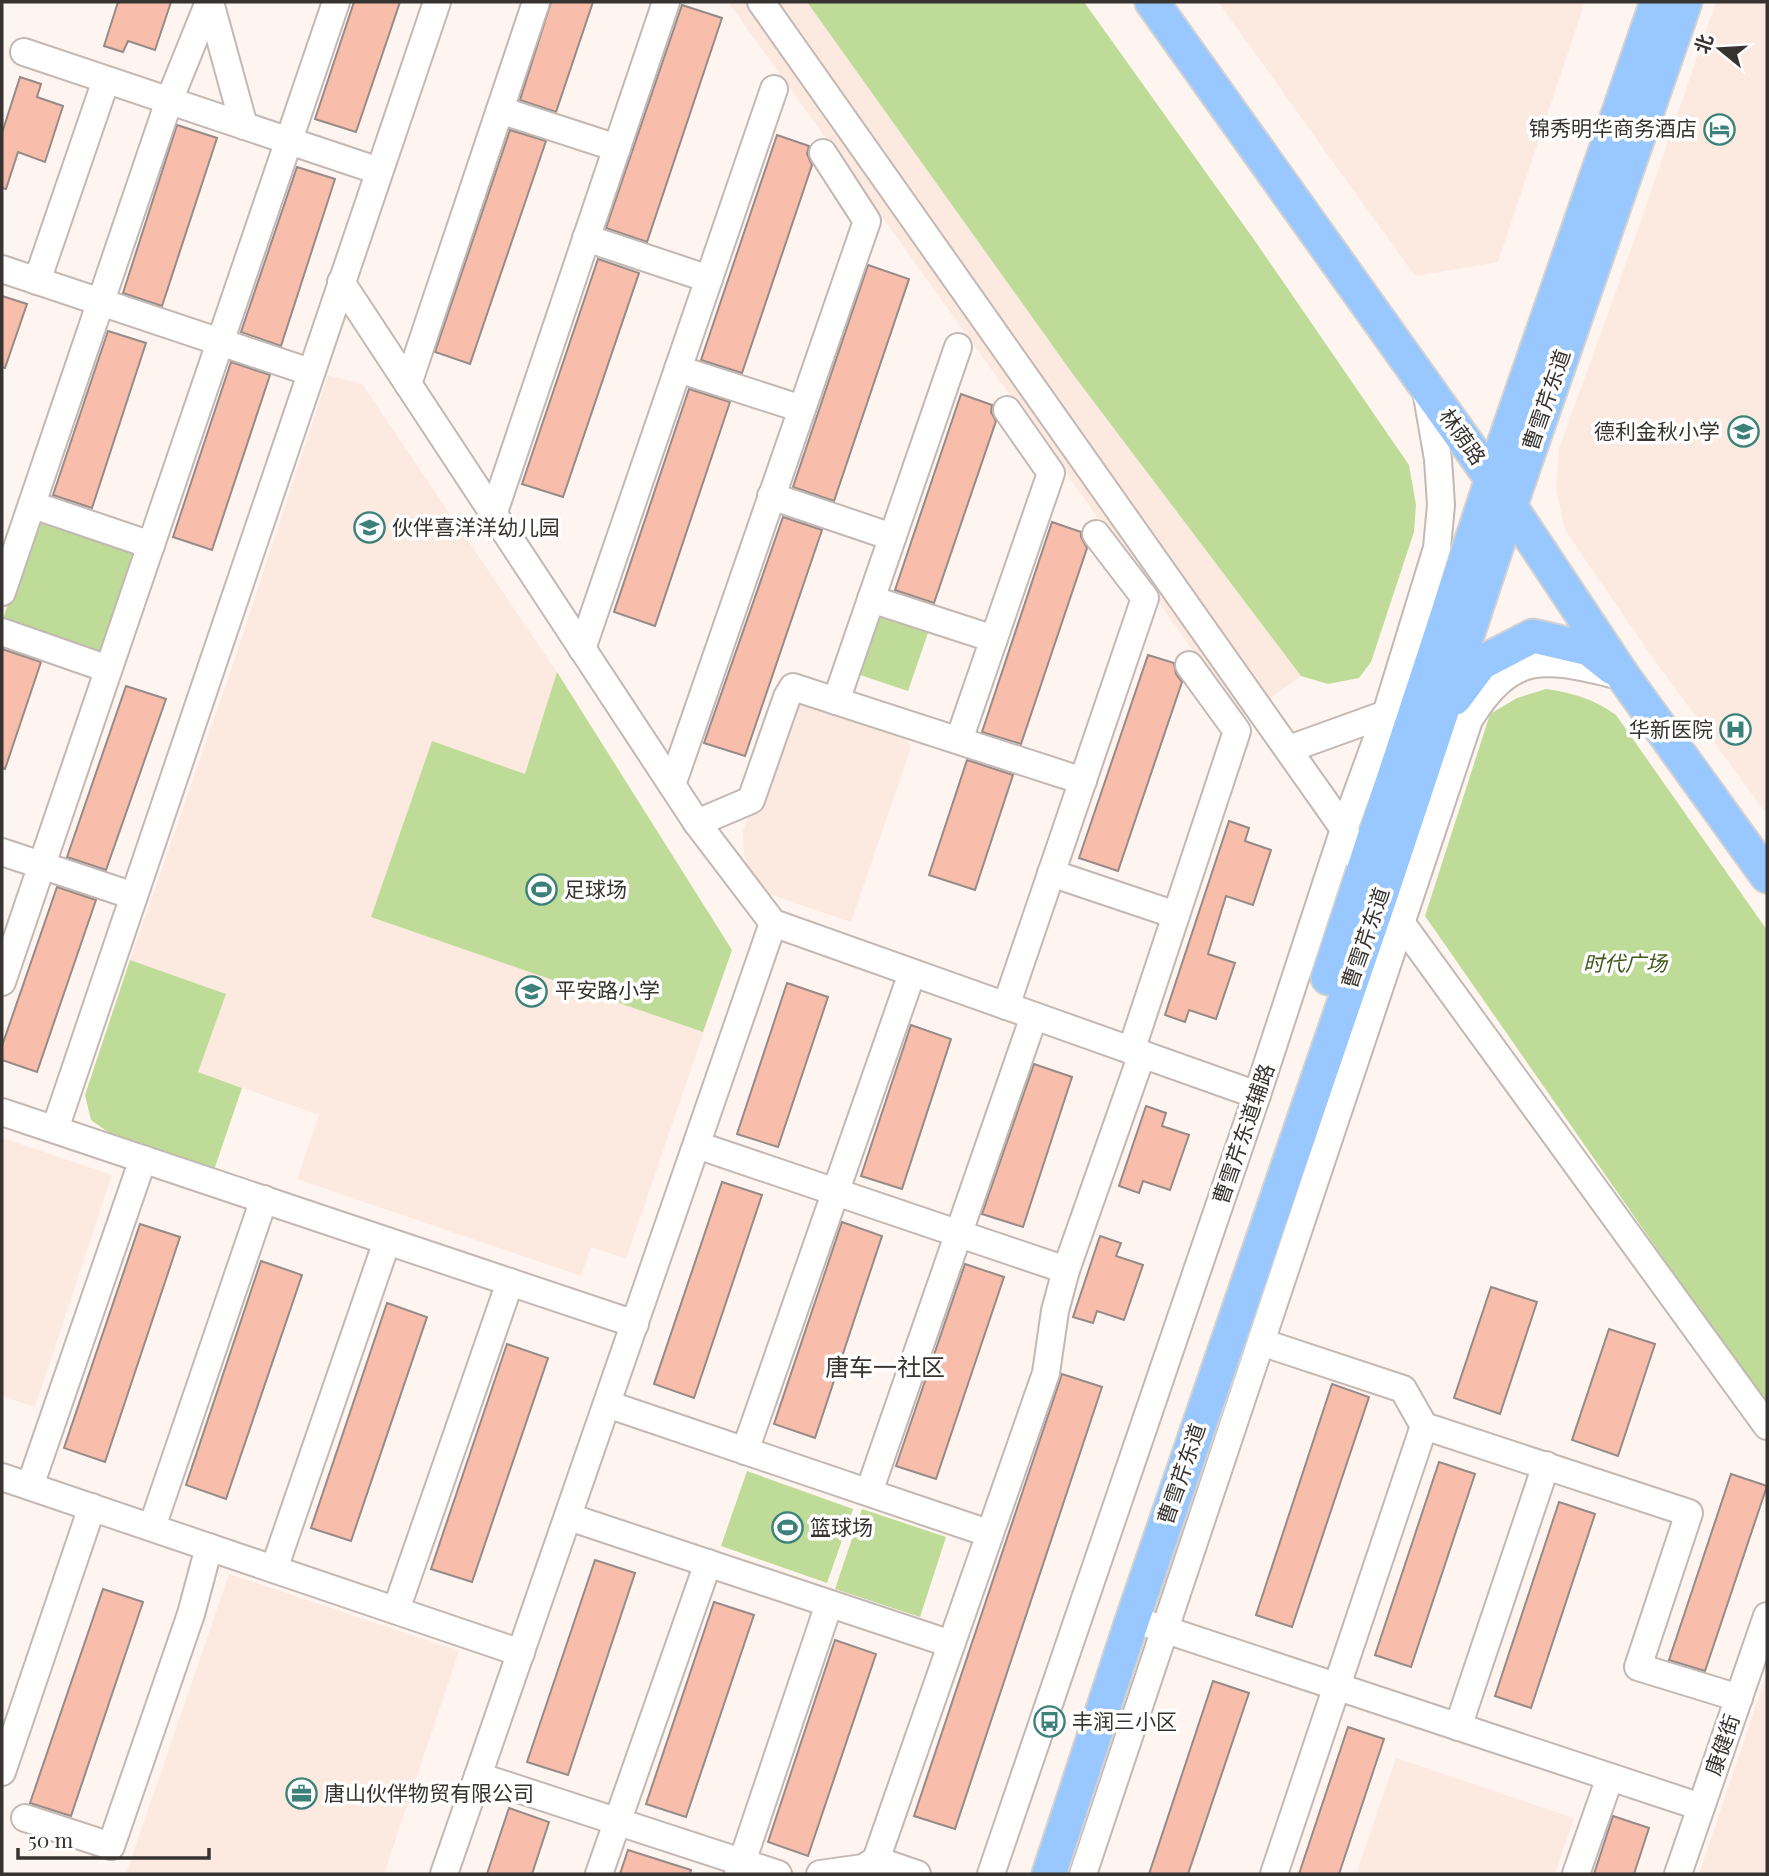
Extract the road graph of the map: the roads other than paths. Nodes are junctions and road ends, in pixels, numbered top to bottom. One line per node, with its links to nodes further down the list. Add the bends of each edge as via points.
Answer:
1 (209, 2): 13 (street); 15 (street)
2 (336, 2): 16 (street)
3 (438, 2): 19 (street)
4 (536, 2): 14 (street)
5 (666, 2): 17 (street)
6 (761, 2): 54 (street)
7 (1152, 2): 31 (main road, 林荫路)
8 (1657, 2): 34 (main road, 曹雪芹东道)
9 (1685, 2): 37 (main road, 曹雪芹东道)
10 (24, 52): 11 (street)
11 (106, 80): 13 (street); 23 (street)
12 (774, 89): 22 (street)
13 (169, 101): 15 (street); 25 (street)
14 (500, 110): 17 (street); 30 (street)
15 (243, 126): 16 (street)
16 (288, 141): 19 (street); 26 (street)
17 (617, 148): 20 (street)
18 (822, 153): 32 (street, via 867,221)
19 (379, 171): 24 (street)
20 (586, 238): 22 (street); 38 (street)
21 (2, 269): 23 (street)
22 (709, 279): 28 (street)
23 (37, 281): 25 (street)
24 (341, 282): 29 (street); 30 (street)
25 (101, 302): 26 (street); 36 (street)
26 (220, 342): 29 (street); 41 (street)
27 (958, 347): 40 (street)
28 (678, 369): 32 (street); 46 (street)
29 (310, 372): 64 (street)
30 (408, 384): 38 (street)
31 (1425, 385): 34 (main road, 林荫路); 51 (street, 曹雪芹东道辅路, via 1438,459 1441,505 1437,548)
32 (802, 409): 35 (street)
33 (1007, 410): 45 (street, via 1051,473)
34 (1492, 479): 37 (main road, 林荫路); 63 (main road, 曹雪芹东道)
35 (771, 496): 40 (street); 56 (street)
36 (33, 505): 41 (street); 42 (street)
37 (1510, 506): 49 (main road, 林荫路); 52 (main road, 曹雪芹东道)
38 (493, 514): 46 (street)
39 (1096, 534): 55 (street, via 1146,598)
40 (892, 537): 43 (street)
41 (151, 545): 48 (street)
42 (4, 575)
43 (871, 599): 45 (street); 50 (street)
44 (2, 632): 48 (street)
45 (994, 639): 53 (street)
46 (582, 649): 56 (street)
47 (1189, 665): 65 (street, via 1237,731)
48 (108, 669): 60 (street)
49 (1623, 676): 52 (main road, via 1589,649 1533,636 1481,663); 62 (main road, 林荫路); 67 (street, via 1567,664 1534,664 1504,676 1485,694 1469,720)
50 (835, 701): 53 (street); 57 (street, via 793,687 751,800)
51 (1386, 714): 54 (street); 58 (street, 曹雪芹东道辅路)
52 (1439, 720): 63 (main road, 曹雪芹东道)
53 (959, 740): 55 (street)
54 (1289, 749): 58 (street)
55 (1083, 781): 61 (street)
56 (672, 785): 57 (street)
57 (697, 823): 66 (street)
58 (1344, 829): 63 (street); 73 (street, 曹雪芹东道辅路)
59 (2, 852): 60 (street)
60 (42, 865): 64 (street); 69 (street)
61 (1051, 873): 65 (street); 70 (street)
62 (1767, 876)
63 (1372, 883): 67 (street); 104 (main road, 曹雪芹东道); 125 (main road, 曹雪芹东道)
64 (134, 896): 75 (street)
65 (1176, 915): 72 (street)
66 (773, 923): 68 (street); 76 (street)
67 (1402, 924): 85 (street); 88 (street)
68 (912, 972): 70 (street); 78 (street)
69 (2, 982)
70 (1006, 1006): 71 (street)
71 (1034, 1016): 72 (street); 80 (street)
72 (1136, 1052): 73 (street); 82 (street)
73 (1257, 1095): 124 (street, 曹雪芹东道辅路)
74 (2, 1112): 75 (street)
75 (55, 1129): 77 (street)
76 (697, 1145): 78 (street); 84 (street)
77 (143, 1159): 79 (street); 92 (street)
78 (836, 1192): 80 (street); 89 (street)
79 (264, 1199): 81 (street); 96 (street)
80 (958, 1233): 82 (street); 93 (street)
81 (387, 1241): 83 (street); 100 (street)
82 (1066, 1270): 97 (street, via 1046,1373)
83 (510, 1282): 84 (street); 102 (street)
84 (635, 1324): 86 (street)
85 (1261, 1342): 87 (street, via 1403,1389); 105 (street)
86 (607, 1404): 89 (street); 95 (street)
87 (1424, 1426): 90 (street); 108 (street)
88 (1767, 1426)
89 (745, 1451): 93 (street)
90 (1546, 1465): 109 (street, via 1689,1513 1638,1667); 110 (street)
91 (2, 1477): 92 (street)
92 (30, 1486): 94 (street)
93 (869, 1492): 97 (street)
94 (92, 1507): 96 (street); 111 (street)
95 (569, 1517): 99 (street); 107 (street)
96 (152, 1527): 98 (street)
97 (988, 1533): 106 (street)
98 (209, 1548): 100 (street); 115 (street, via 191,1614 111,1846)
99 (708, 1563): 101 (street); 116 (street)
100 (274, 1569): 102 (street)
101 (829, 1604): 106 (street); 118 (street)
102 (396, 1610): 107 (street)
103 (1767, 1616): 109 (street, 康健街)
104 (1133, 1618): 105 (street); 126 (main road, 曹雪芹东道)
105 (1166, 1630): 108 (street); 127 (street)
106 (951, 1644): 117 (street)
107 (521, 1653): 112 (street)
108 (1336, 1686): 110 (street); 128 (street)
109 (1739, 1698): 114 (street, 康健街)
110 (1458, 1727): 113 (street)
111 (2, 1772)
112 (478, 1776): 116 (street); 119 (street)
113 (1610, 1777): 114 (street); 129 (street)
114 (1701, 1807): 130 (street, 康健街)
115 (24, 1818)
116 (618, 1822): 118 (street); 120 (street)
117 (876, 1860): 122 (street, via 863,1868); 123 (street)
118 (740, 1868): 121 (street)
119 (444, 1874)
120 (599, 1874)
121 (778, 1874)
122 (820, 1874)
123 (917, 1874)
124 (991, 1874)
125 (1026, 1874)
126 (1049, 1874)
127 (1083, 1874)
128 (1274, 1874)
129 (1576, 1874)
130 (1678, 1874)

